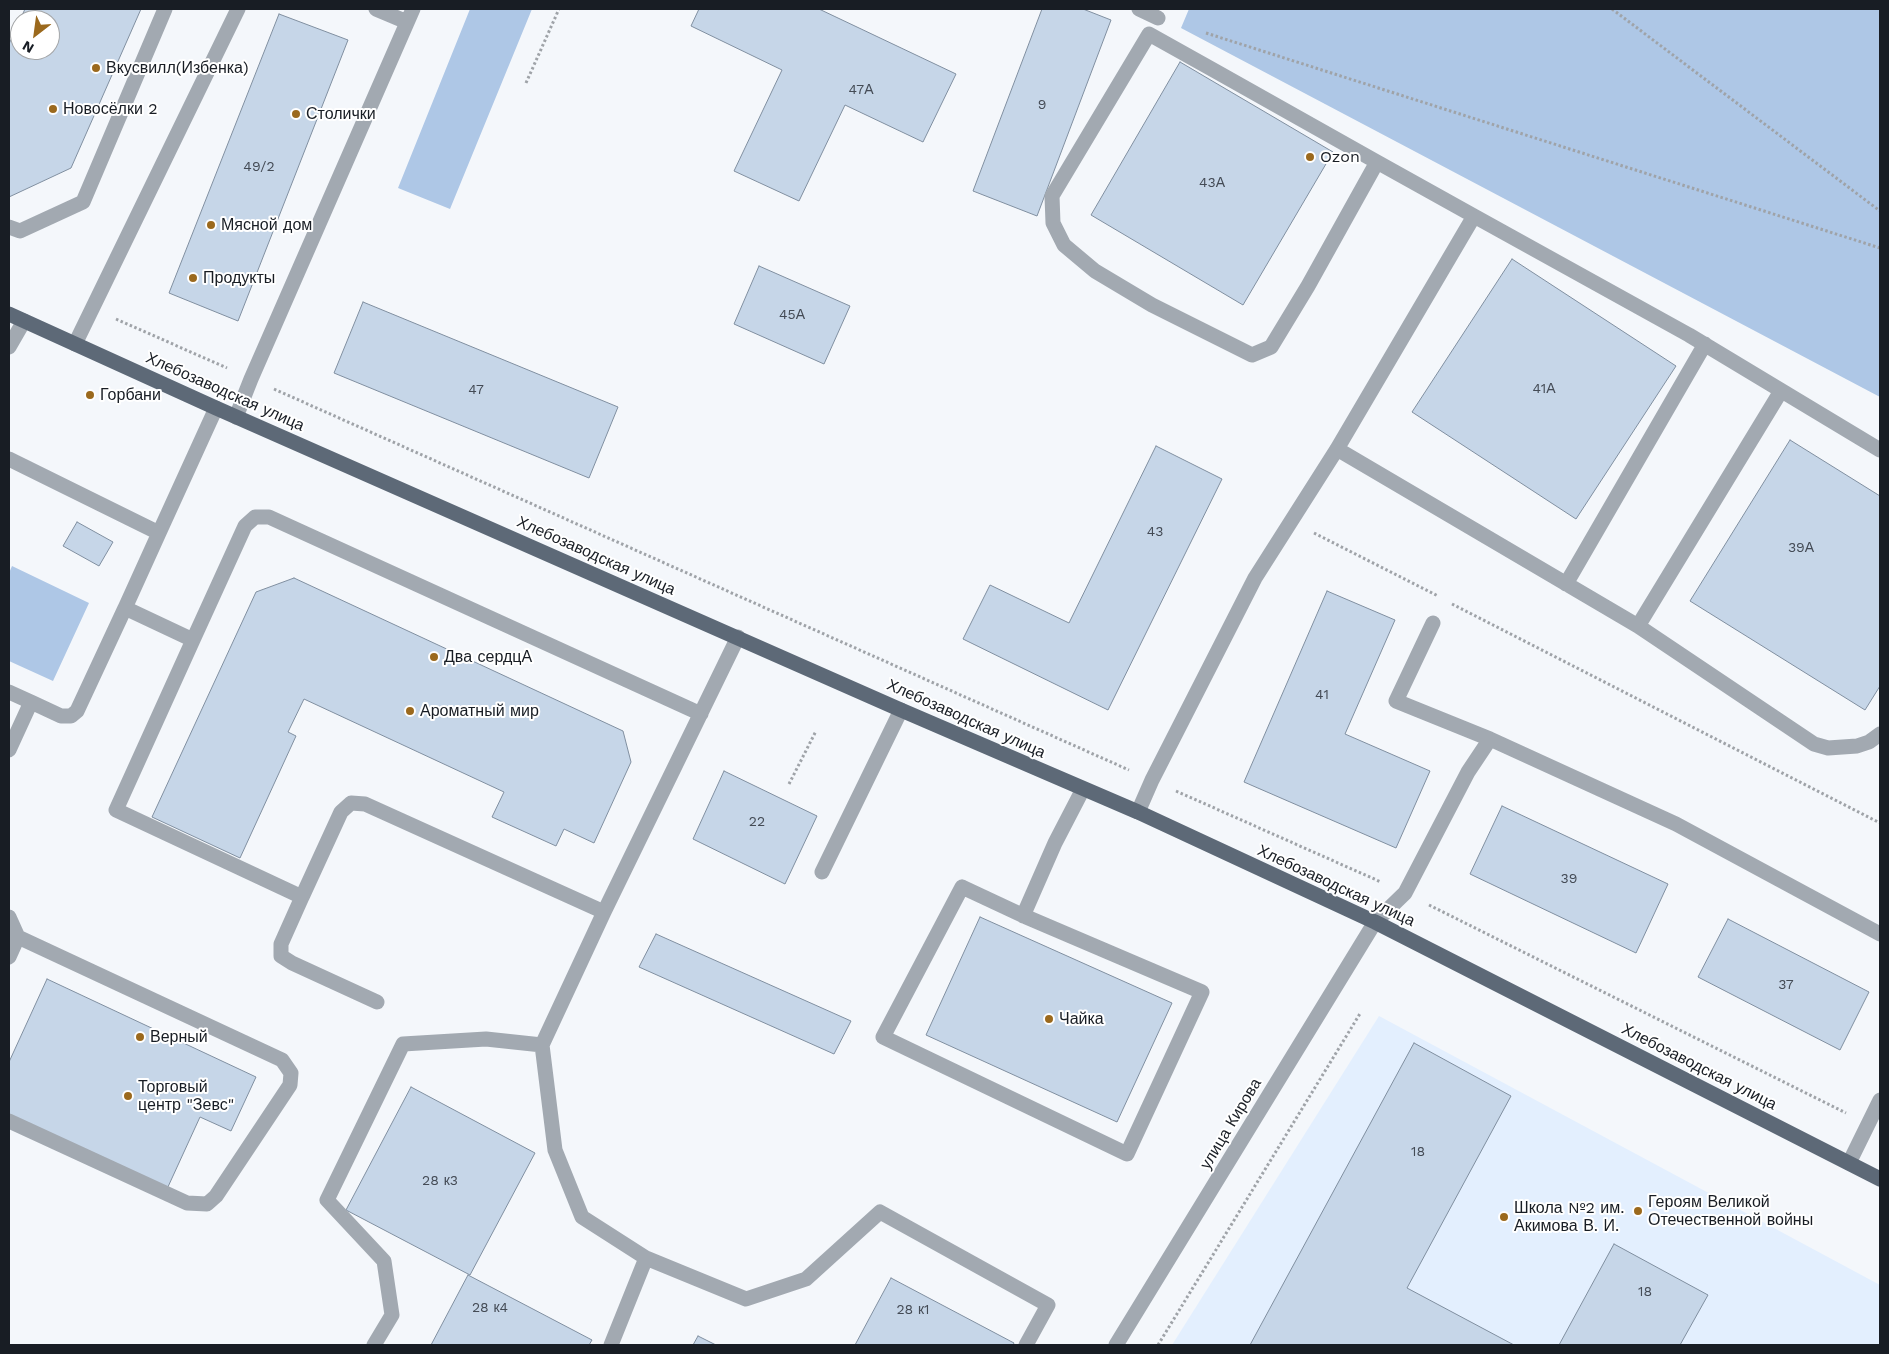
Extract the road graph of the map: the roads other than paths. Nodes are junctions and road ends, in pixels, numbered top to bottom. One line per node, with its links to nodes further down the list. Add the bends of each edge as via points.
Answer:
1 (165, 9): 9 (street, via 83,202 20,231)
2 (238, 9): 12 (street)
3 (376, 9): 5 (street)
4 (1139, 9): 6 (street)
5 (410, 15): 17 (street)
6 (1158, 18)
7 (1377, 162): 7 (street, via 1149,34 1052,196 1053,223 1064,245 1095,271 1152,305 1252,355 1271,347); 8 (street)
8 (1474, 216): 13 (street); 18 (street)
9 (9, 227)
10 (9, 314): 11 (main road, Хлебозаводская улица)
11 (24, 321): 12 (main road, Хлебозаводская улица); 14 (street)
12 (74, 344): 16 (main road, Хлебозаводская улица)
13 (1705, 344): 15 (street); 22 (street)
14 (9, 346)
15 (1782, 391): 19 (street); 25 (street)
16 (216, 408): 17 (main road, Хлебозаводская улица); 21 (street)
17 (236, 417): 26 (main road, Хлебозаводская улица)
18 (1337, 449): 22 (street); 36 (street, via 1255,578)
19 (1880, 450)
20 (9, 459): 21 (street)
21 (159, 533): 23 (street)
22 (1566, 584): 25 (street)
23 (124, 608): 27 (street); 29 (street, via 77,711 71,716 62,716)
24 (1433, 623): 33 (street, via 1396,701)
25 (1638, 626): 32 (street, via 1814,744 1828,748 1856,746)
26 (738, 637): 30 (main road, Хлебозаводская улица); 31 (street)
27 (193, 640): 31 (street, via 245,526 255,517 269,517); 38 (street, via 116,810)
28 (9, 692): 29 (street)
29 (31, 702): 34 (street)
30 (901, 710): 35 (main road, Хлебозаводская улица); 37 (street)
31 (701, 714): 39 (street)
32 (1880, 734)
33 (1490, 739): 42 (street, улица Кирова, via 1468,772 1405,893); 43 (street, via 1676,824)
34 (9, 750)
35 (1083, 789): 36 (main road, Хлебозаводская улица); 40 (street)
36 (1138, 812): 42 (main road, Хлебозаводская улица)
37 (822, 872)
38 (302, 897): 39 (street, via 341,812 351,803 365,804); 46 (street, via 281,944 281,956)
39 (604, 912): 47 (street)
40 (1023, 916): 40 (street, via 1202,992 1127,1154 883,1037 962,886)
41 (9, 917): 44 (street)
42 (1375, 922): 50 (main road, Хлебозаводская улица); 56 (street, улица Кирова)
43 (1880, 934)
44 (18, 937): 45 (street); 49 (street, via 282,1060 292,1073 290,1085 216,1196 206,1204 187,1203)
45 (9, 957)
46 (377, 1002)
47 (542, 1045): 52 (street, via 555,1150 582,1217); 53 (street, via 486,1039 403,1044 327,1200 384,1261 392,1315)
48 (1880, 1100): 50 (street)
49 (9, 1121)
50 (1849, 1163): 51 (main road, Хлебозаводская улица)
51 (1880, 1180)
52 (646, 1258): 54 (street); 55 (street, via 746,1300 806,1279 880,1212 1048,1305)
53 (374, 1345)
54 (611, 1345)
55 (1026, 1345)
56 (1116, 1345)

